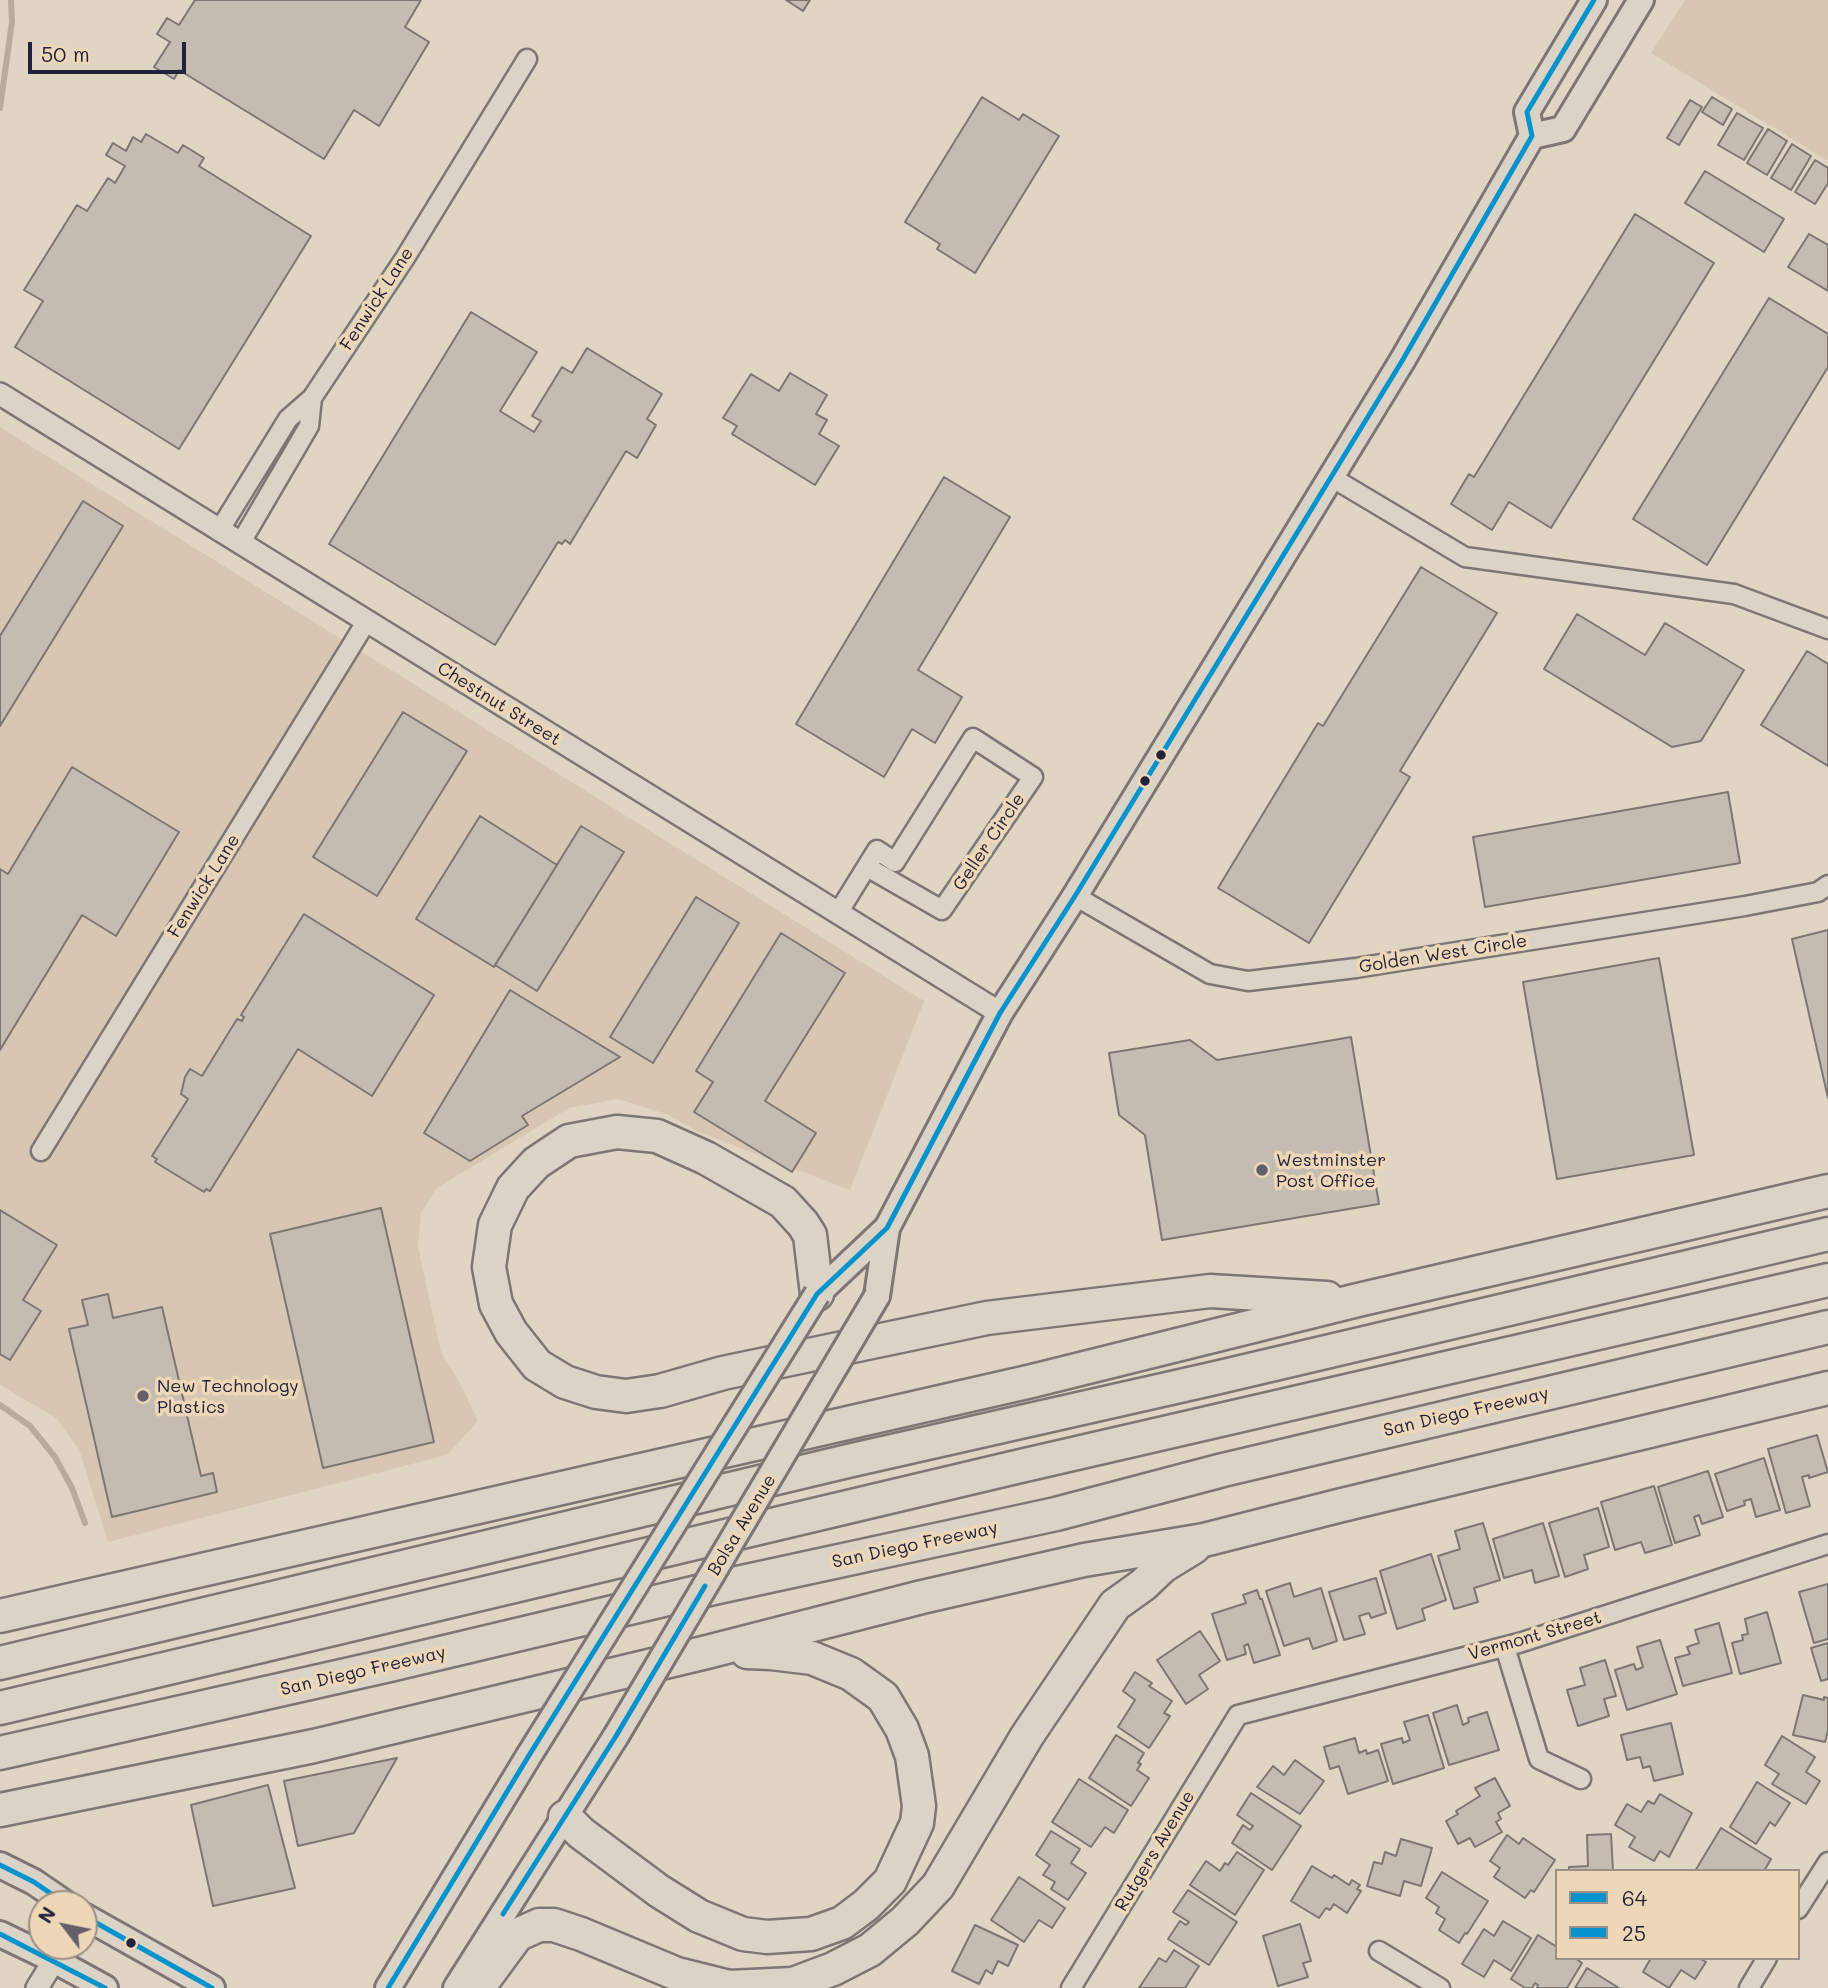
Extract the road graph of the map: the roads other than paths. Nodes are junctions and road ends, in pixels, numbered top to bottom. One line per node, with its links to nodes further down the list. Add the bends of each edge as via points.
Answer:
1 (1594, 0): 4 (main road, Bolsa Avenue, via 1527,112)
2 (1641, 0): 4 (main road, via 1563,129)
3 (527, 59): 6 (street, Fenwick Lane, via 405,258)
4 (1532, 136): 7 (main road, Bolsa Avenue)
5 (0, 394): 8 (street, Chestnut Street)
6 (312, 398): 8 (street, via 288,419); 9 (street, Fenwick Lane, via 309,426)
7 (1331, 477): 11 (street, via 1465,557 1734,594); 14 (main road, Bolsa Avenue)
8 (219, 531): 9 (street, Chestnut Street)
9 (240, 544): 10 (street, Chestnut Street)
10 (366, 622): 15 (street, Chestnut Street); 17 (street, Fenwick Lane)
11 (1828, 629)
12 (867, 867): 12 (street, Geller Circle, via 877,850 895,862 972,738 1033,777 942,910); 15 (street)
13 (1828, 885): 14 (street, Golden West Circle, via 1818,892 1745,906 1248,981 1210,974)
14 (1075, 896): 16 (main road, Bolsa Avenue)
15 (838, 913): 16 (street, Chestnut Street)
16 (1000, 1013): 19 (main road, Bolsa Avenue)
17 (41, 1151)
18 (1828, 1192): 23 (highway)
19 (887, 1228): 22 (main road, Bolsa Avenue); 41 (main road, Bolsa Avenue, bridge, via 877,1296)
20 (1828, 1234): 25 (highway)
21 (1828, 1280): 33 (highway)
22 (817, 1294): 23 (highway, via 810,1235 791,1209 706,1157 657,1136 617,1132 569,1141 536,1163 513,1188 495,1225 489,1267 496,1304 510,1332 537,1365 565,1382 626,1396 987,1318 1210,1291); 56 (main road, Bolsa Avenue, bridge)
23 (1358, 1300): 26 (highway)
24 (1828, 1326): 38 (highway, San Diego Freeway, via 1056,1514)
25 (1212, 1379): 26 (highway, via 1103,1388); 34 (highway)
26 (1032, 1381): 30 (highway)
27 (1828, 1388): 28 (highway)
28 (1204, 1541): 32 (highway, via 1071,1563); 58 (highway, via 1163,1566 1115,1605 1027,1736 938,1886 870,1950 793,1984 729,1987 677,1974 581,1934 539,1924 517,1936)
29 (1828, 1544): 31 (street, Vermont Street)
30 (0, 1616)
31 (1505, 1647): 36 (street, Vermont Street); 39 (street, via 1539,1759)
32 (707, 1652): 40 (highway, via 314,1746); 41 (highway, via 812,1658 851,1674 883,1698 902,1728 912,1756 919,1806 911,1838 890,1881 842,1923 790,1937 743,1934 699,1916 659,1891)
33 (219, 1657): 35 (highway); 37 (highway)
34 (0, 1663)
35 (0, 1709)
36 (1238, 1715): 59 (street, Rutgers Avenue)
37 (0, 1745)
38 (0, 1753)
39 (1581, 1779)
40 (0, 1810)
41 (565, 1817): 57 (main road, Bolsa Avenue)
42 (1828, 1862): 45 (street)
43 (0, 1865): 44 (main road)
44 (46, 1890)
45 (1800, 1906)
46 (98, 1924): 55 (main road)
47 (0, 1934): 48 (main road)
48 (28, 1943)
49 (1379, 1951): 60 (street)
50 (55, 1960): 53 (street)
51 (68, 1960): 54 (main road)
52 (1766, 1960): 61 (street)
53 (37, 1988)
54 (105, 1988)
55 (212, 1988)
56 (388, 1988)
57 (456, 1988)
58 (478, 1988)
59 (1071, 1988)
60 (1440, 1988)
61 (1749, 1988)

